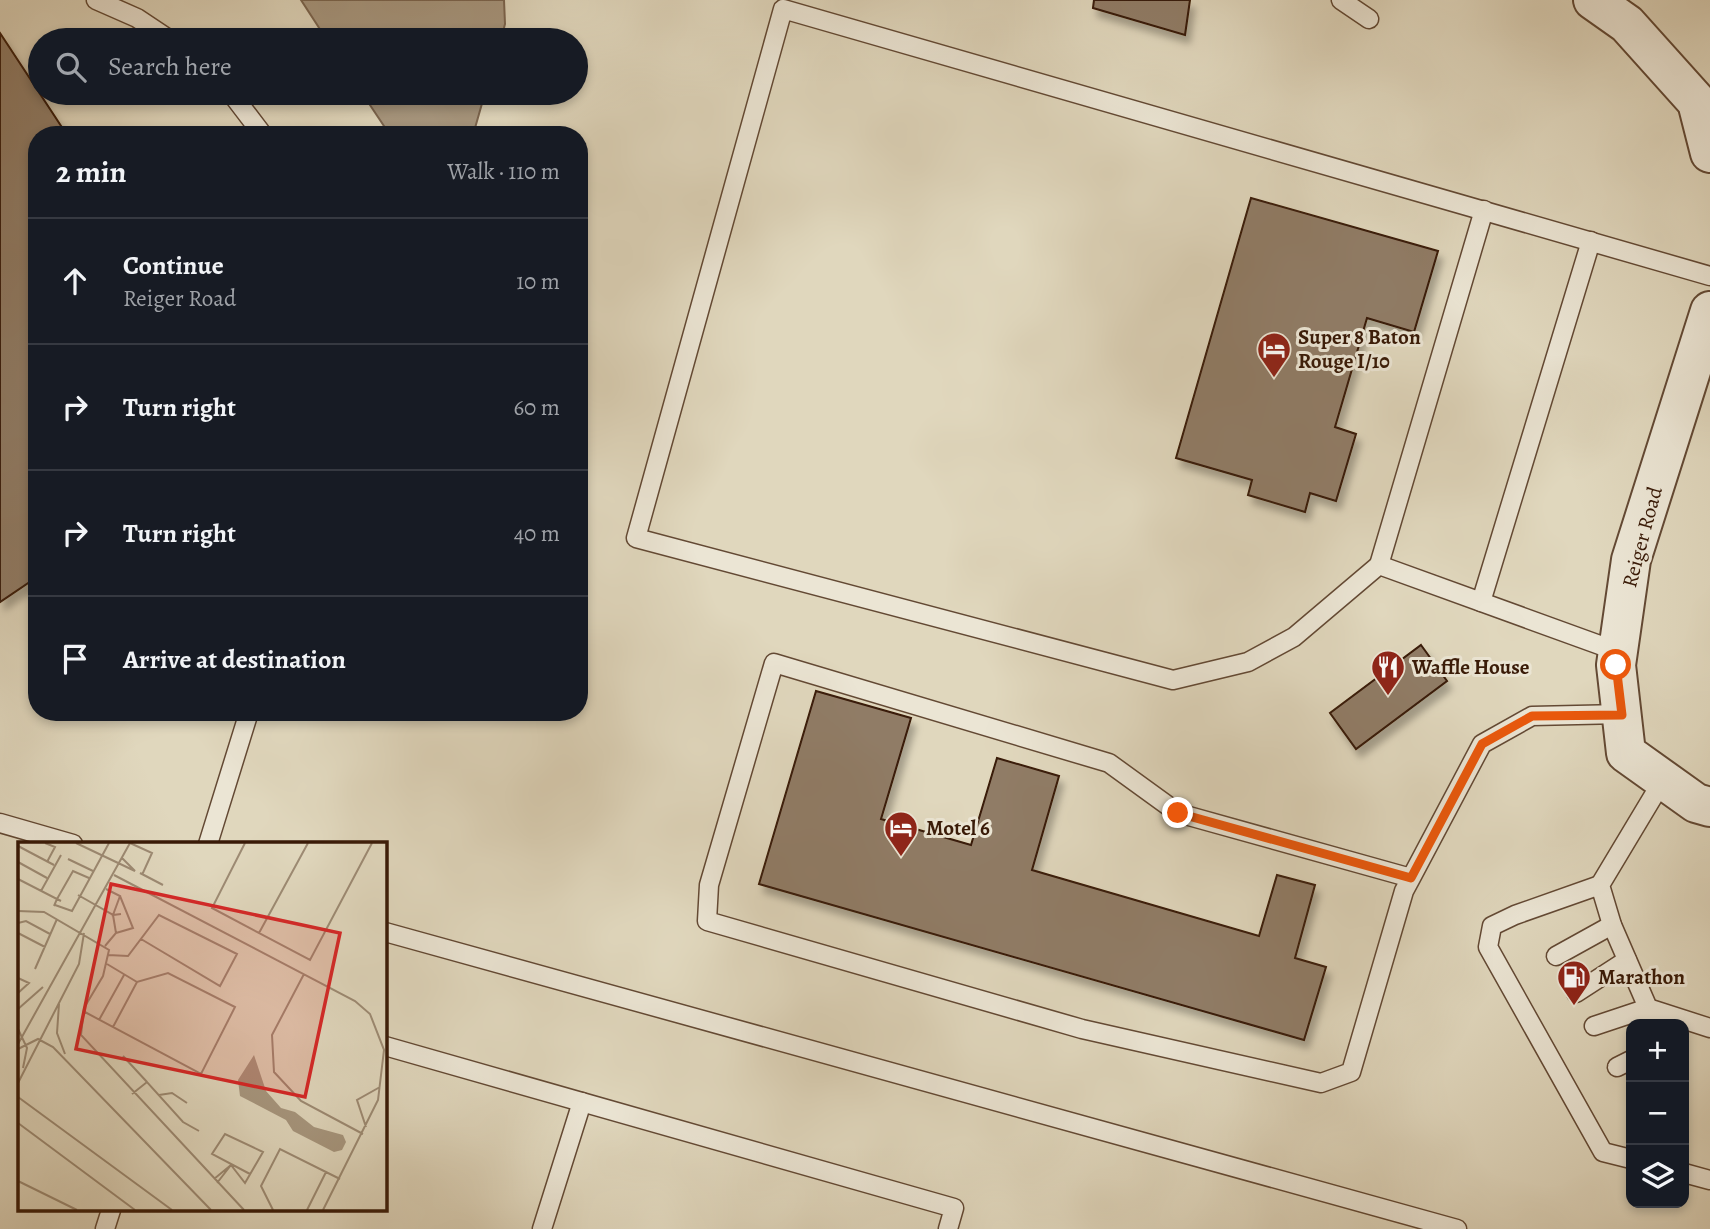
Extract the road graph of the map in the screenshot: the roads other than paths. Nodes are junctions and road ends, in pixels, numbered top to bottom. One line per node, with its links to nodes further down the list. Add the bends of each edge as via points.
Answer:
1 (96, 0): 5 (lane)
2 (1341, 0): 4 (lane)
3 (1593, 0): 8 (street, via 1627,24 1697,102)
4 (1368, 19)
5 (152, 28)
6 (240, 105): 7 (lane)
7 (256, 126)
8 (1710, 153)
9 (1484, 210): 10 (lane); 13 (lane); 13 (lane, via 783,9 636,538 1173,680 1248,662 1294,637)
10 (1591, 242): 11 (lane); 14 (lane)
11 (1710, 276)
12 (1710, 311): 15 (street, Reiger Road, via 1631,560)
13 (1379, 565): 14 (lane)
14 (1481, 602): 15 (lane)
15 (1619, 652): 16 (street, Reiger Road, via 1616,665)
16 (1622, 715): 18 (street, Reiger Road, via 1626,753); 23 (lane, via 1532,716 1482,744)
17 (246, 721): 22 (lane)
18 (1662, 780): 19 (street, Reiger Road); 24 (lane)
19 (1710, 807)
20 (0, 823): 21 (lane)
21 (66, 842)
22 (209, 842)
23 (1411, 878): 23 (lane, via 1351,1072 1321,1083 1082,1029 707,921 709,885 774,663 1109,763 1178,813)
24 (1600, 885): 25 (lane); 35 (lane, via 1492,926 1489,947 1517,981 1577,1089 1604,1152)
25 (1612, 925): 27 (lane); 28 (lane)
26 (387, 933): 42 (lane)
27 (1556, 956)
28 (1627, 960): 29 (lane); 30 (lane)
29 (1576, 993)
30 (1647, 1016): 31 (lane); 32 (lane)
31 (1594, 1026)
32 (1710, 1028)
33 (387, 1047): 34 (lane)
34 (582, 1102): 40 (lane); 41 (lane, via 954,1208)
35 (1626, 1158)
36 (1689, 1174): 37 (lane)
37 (1710, 1180)
38 (110, 1212): 39 (lane)
39 (106, 1229)
40 (542, 1229)
41 (948, 1229)
42 (1457, 1229)

